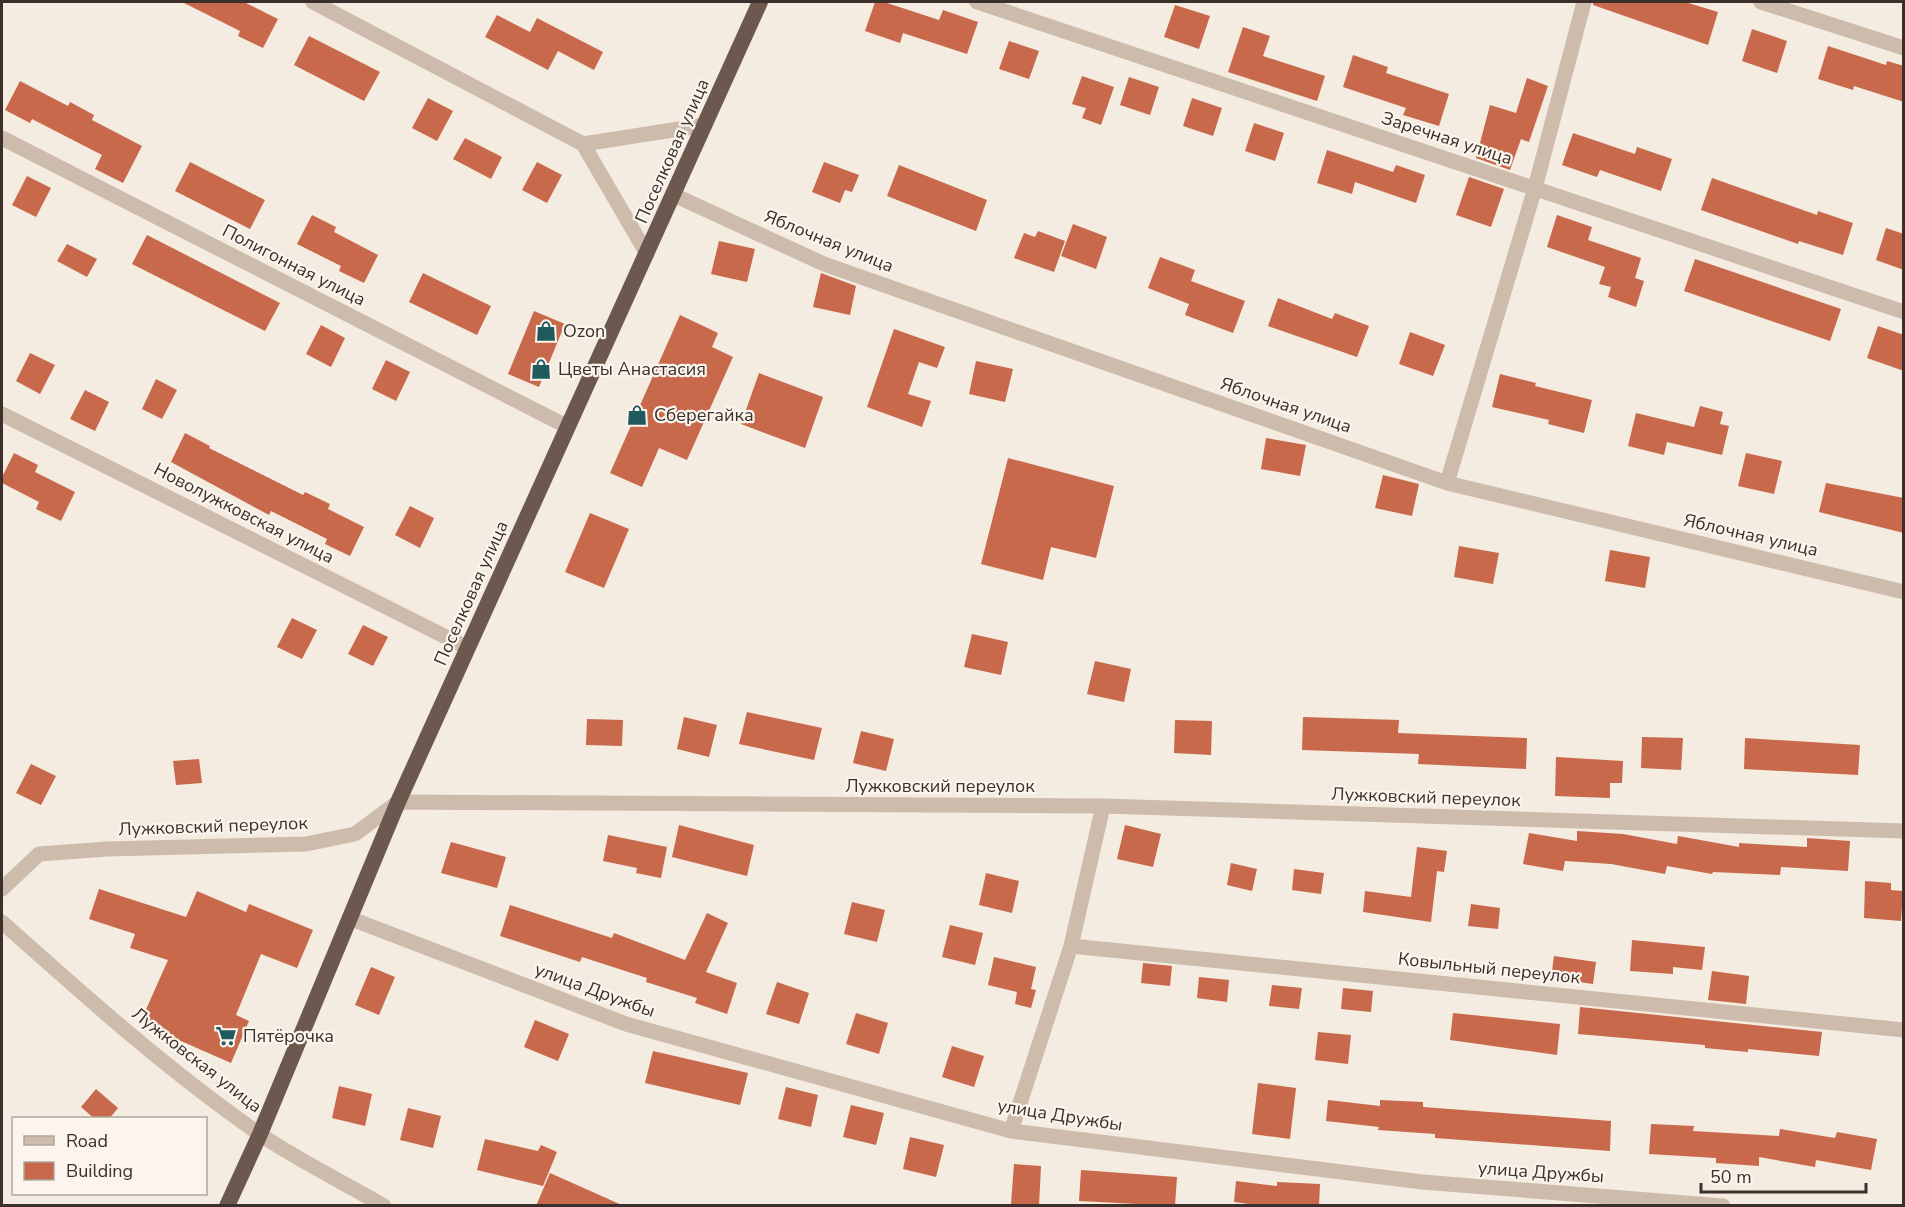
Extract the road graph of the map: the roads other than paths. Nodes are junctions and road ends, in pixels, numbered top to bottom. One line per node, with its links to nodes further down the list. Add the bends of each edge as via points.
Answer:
1 (313, 2): 9 (street)
2 (760, 2): 7 (highway, Поселковая улица)
3 (977, 2): 10 (street, Заречная улица)
4 (1584, 2): 10 (street)
5 (1761, 2): 6 (street)
6 (1904, 48)
7 (705, 125): 9 (street); 11 (highway, Поселковая улица)
8 (2, 138): 15 (street, Полигонная улица)
9 (583, 144): 12 (street)
10 (1535, 188): 13 (street, Заречная улица); 16 (street)
11 (674, 195): 12 (highway, Поселковая улица); 16 (street, Яблочная улица, via 824,264)
12 (647, 254): 15 (highway, Поселковая улица)
13 (1904, 312)
14 (2, 414): 18 (street, Новолужковская улица)
15 (568, 427): 18 (highway, Поселковая улица)
16 (1447, 483): 17 (street, Яблочная улица)
17 (1904, 592)
18 (468, 648): 19 (highway, Поселковая улица)
19 (398, 802): 20 (street, Лужковский переулок); 22 (street, Лужковский переулок, via 355,834 306,844 39,854); 23 (highway, Поселковая улица)
20 (1103, 807): 21 (street, Лужковский переулок); 25 (street)
21 (1904, 831)
22 (2, 889)
23 (349, 918): 27 (street, улица Дружбы, via 626,1024); 28 (highway, Поселковая улица)
24 (2, 921): 28 (street, Лужковская улица, via 88,998)
25 (1071, 946): 26 (street, Ковыльный переулок); 27 (street)
26 (1904, 1030)
27 (1011, 1131): 31 (street, улица Дружбы, via 1422,1182)
28 (260, 1134): 29 (highway, Поселковая улица); 30 (street, Лужковская улица)
29 (226, 1206)
30 (384, 1206)
31 (1723, 1206)

